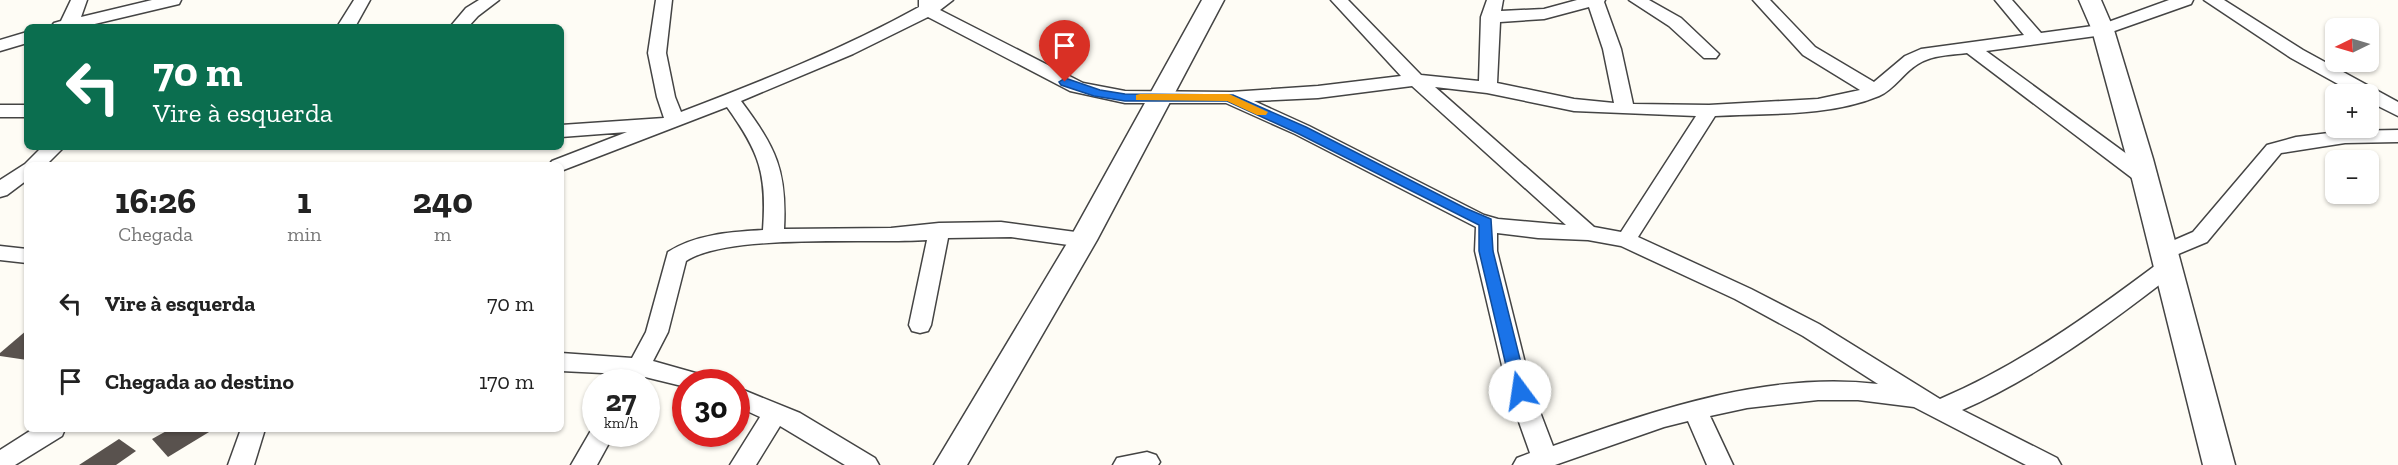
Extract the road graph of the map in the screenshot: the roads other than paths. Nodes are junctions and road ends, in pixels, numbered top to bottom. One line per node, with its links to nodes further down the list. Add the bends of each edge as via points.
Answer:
1 (79, 0): 19 (street)
2 (174, 0): 18 (street)
3 (362, 0): 21 (street)
4 (490, 0): 22 (street)
5 (664, 0): 40 (street, via 657,53)
6 (945, 0): 16 (street)
7 (1213, 0): 33 (street)
8 (1339, 0): 29 (street)
9 (1637, 0): 28 (street, via 1675,22)
10 (1761, 0): 31 (street, via 1809,51)
11 (2003, 0): 25 (street)
12 (2090, 0): 23 (street)
13 (2185, 0): 23 (street)
14 (2212, 0): 36 (street)
15 (1596, 1): 17 (street, via 1544,14); 35 (street, via 1612,49)
16 (927, 5): 33 (street, via 1077,87 1125,97); 34 (street)
17 (1493, 8): 30 (street)
18 (110, 21): 20 (street)
19 (66, 24)
20 (83, 24)
21 (348, 24)
22 (462, 24)
23 (2103, 30): 25 (street); 47 (street)
24 (24, 39): 26 (street)
25 (2038, 40): 27 (street)
26 (0, 46)
27 (1970, 47): 31 (street, via 1927,53 1911,60); 47 (street)
28 (1710, 54)
29 (1416, 81): 30 (street); 32 (street); 51 (street)
30 (1487, 87): 35 (street, via 1574,105)
31 (1875, 91): 39 (street, via 1818,105)
32 (1229, 97): 33 (street); 49 (street)
33 (1158, 98): 53 (street)
34 (730, 99): 40 (street); 52 (street, via 769,157 776,190)
35 (1624, 109): 39 (street)
36 (2398, 110)
37 (0, 111): 38 (street)
38 (24, 111)
39 (1709, 111): 54 (street)
40 (667, 123): 41 (street); 45 (street)
41 (564, 131)
42 (2398, 136): 57 (street, via 2345,137 2274,150 2200,237)
43 (51, 150): 44 (street)
44 (37, 162)
45 (564, 163)
46 (24, 172): 48 (street)
47 (2143, 176): 57 (street)
48 (0, 190)
49 (1486, 222): 51 (street, via 1538,231); 71 (street, via 1486,251)
50 (939, 231): 52 (street); 53 (street, via 1011,230); 58 (street)
51 (1588, 233): 54 (street)
52 (773, 237): 61 (street, via 713,243 681,251 672,268 657,332)
53 (1083, 240): 76 (street)
54 (1626, 240): 62 (street, via 1811,330)
55 (0, 253): 56 (street)
56 (24, 256)
57 (2166, 260): 65 (street, via 2090,325 1982,391); 79 (street)
58 (920, 325)
59 (564, 362): 60 (street, via 598,362)
60 (618, 369)
61 (639, 369)
62 (1918, 398): 64 (street, via 1818,391); 65 (street)
63 (750, 402): 66 (street)
64 (1695, 409): 71 (street); 77 (street)
65 (1940, 409): 78 (street)
66 (775, 413): 74 (street); 75 (street)
67 (48, 432): 70 (street)
68 (252, 432): 72 (street)
69 (594, 447): 73 (street)
70 (3, 457)
71 (1535, 462)
72 (241, 465)
73 (584, 465)
74 (743, 465)
75 (866, 465)
76 (950, 465)
77 (1720, 465)
78 (2048, 465)
79 (2219, 465)

